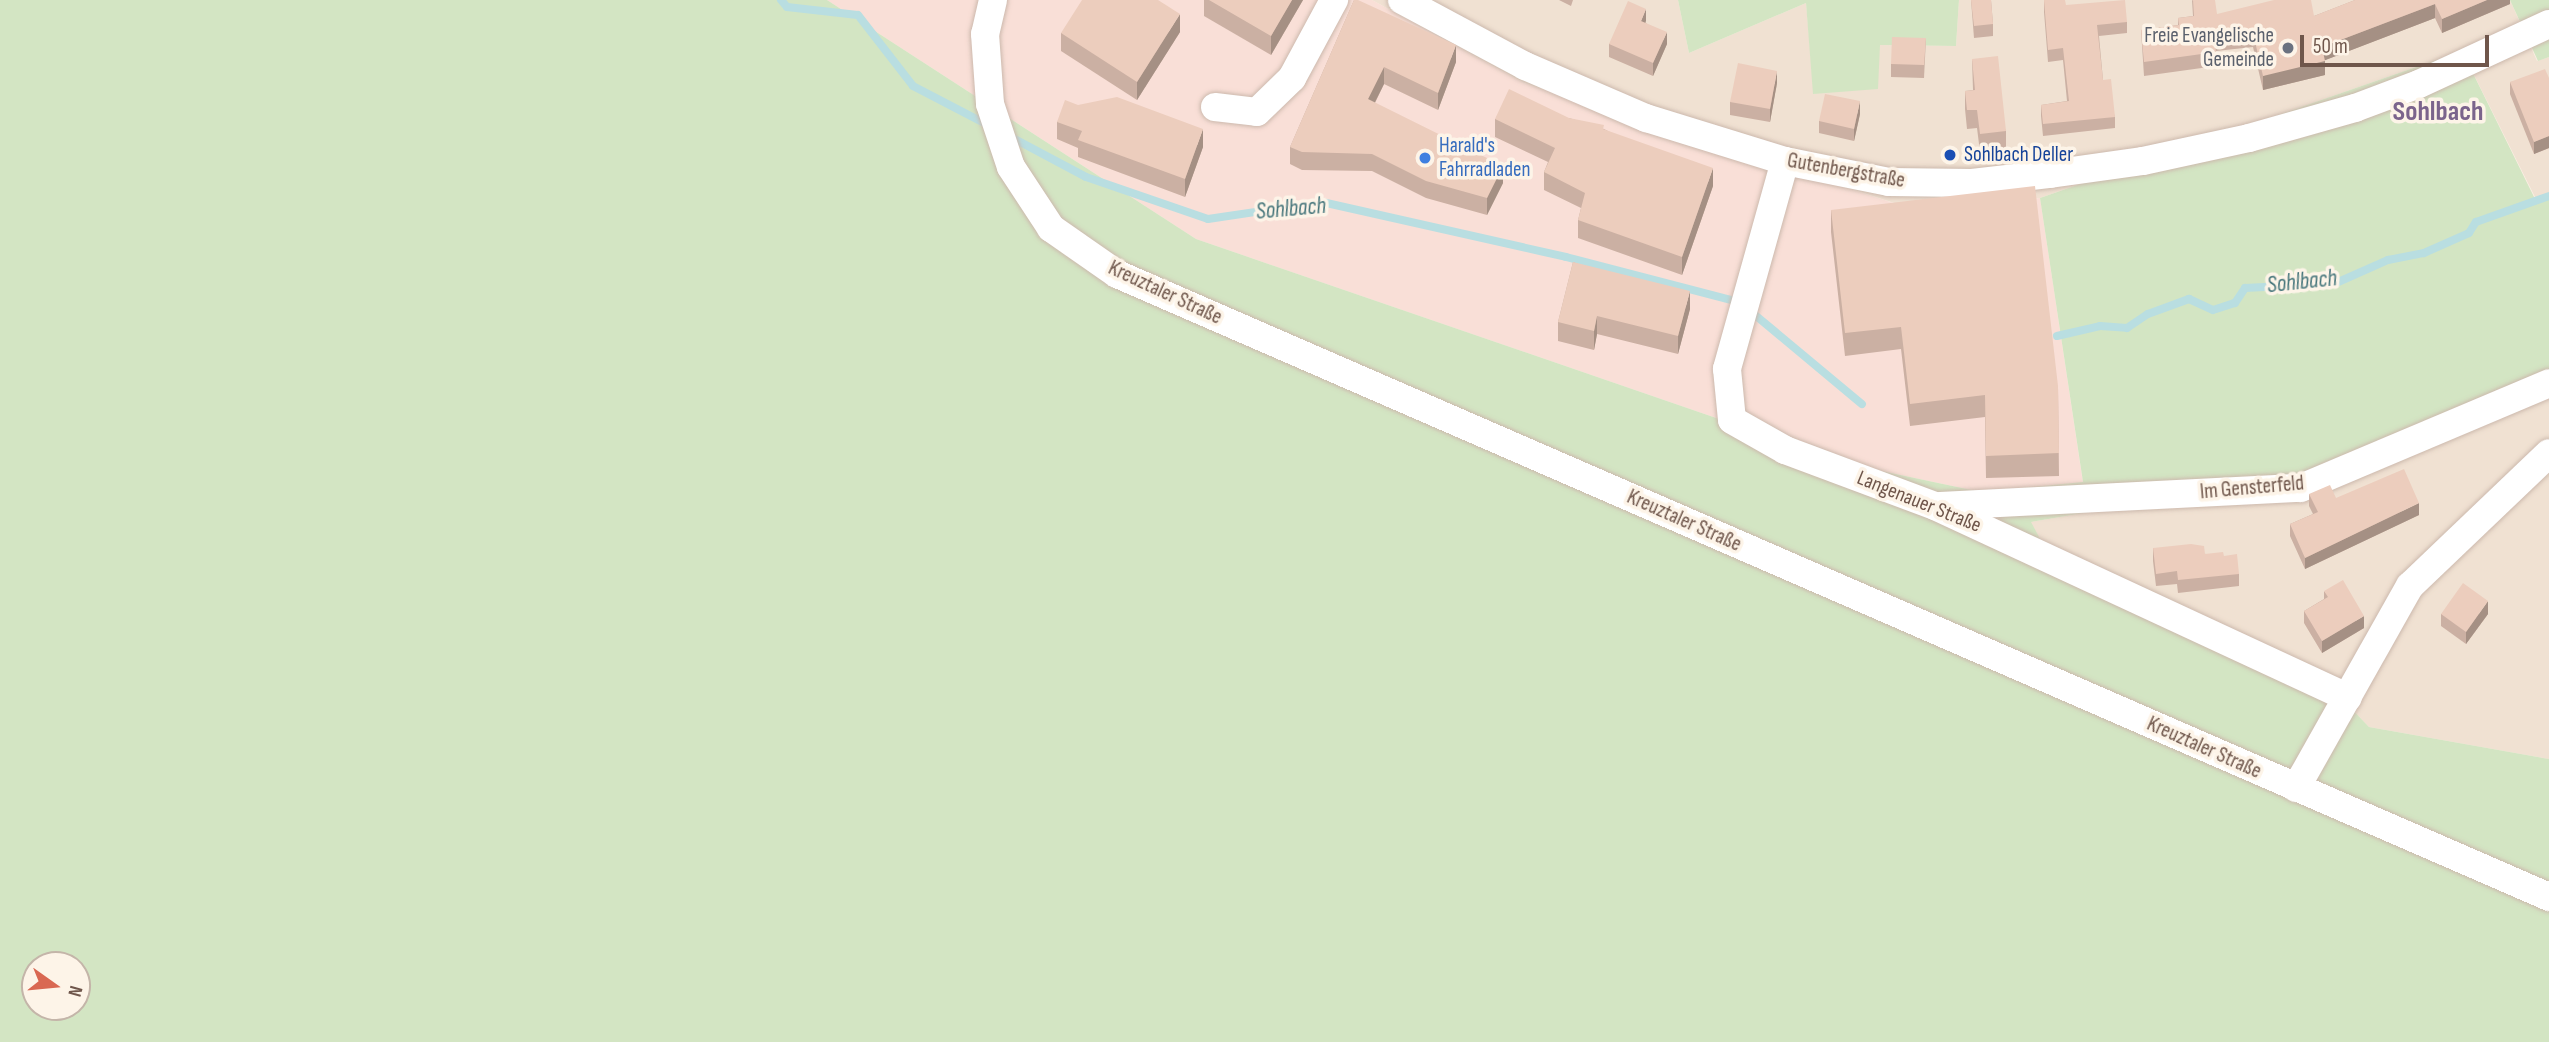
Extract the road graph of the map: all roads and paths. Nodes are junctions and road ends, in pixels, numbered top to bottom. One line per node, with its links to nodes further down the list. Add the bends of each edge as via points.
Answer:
1 (993, 0): 11 (street, Kreuztaler Straße, via 985,34 990,104 1011,167 1051,228 1117,274)
2 (1334, 0): 5 (street, via 1292,78 1257,112)
3 (1402, 0): 6 (street, Gutenbergstraße, via 1525,66 1646,118)
4 (2549, 24): 6 (street, Gutenbergstraße, via 2355,108 2143,161 1972,183 1889,182)
5 (1215, 107)
6 (1785, 162): 9 (street, Langenauer Straße, via 1727,369 1732,421 1785,450)
7 (2549, 383): 9 (street, Im Gensterfeld, via 2301,488)
8 (2549, 453): 10 (street, via 2410,586)
9 (1935, 506): 10 (street, Langenauer Straße)
10 (2348, 698): 11 (street)
11 (2296, 788): 12 (street, Kreuztaler Straße)
12 (2549, 897)

